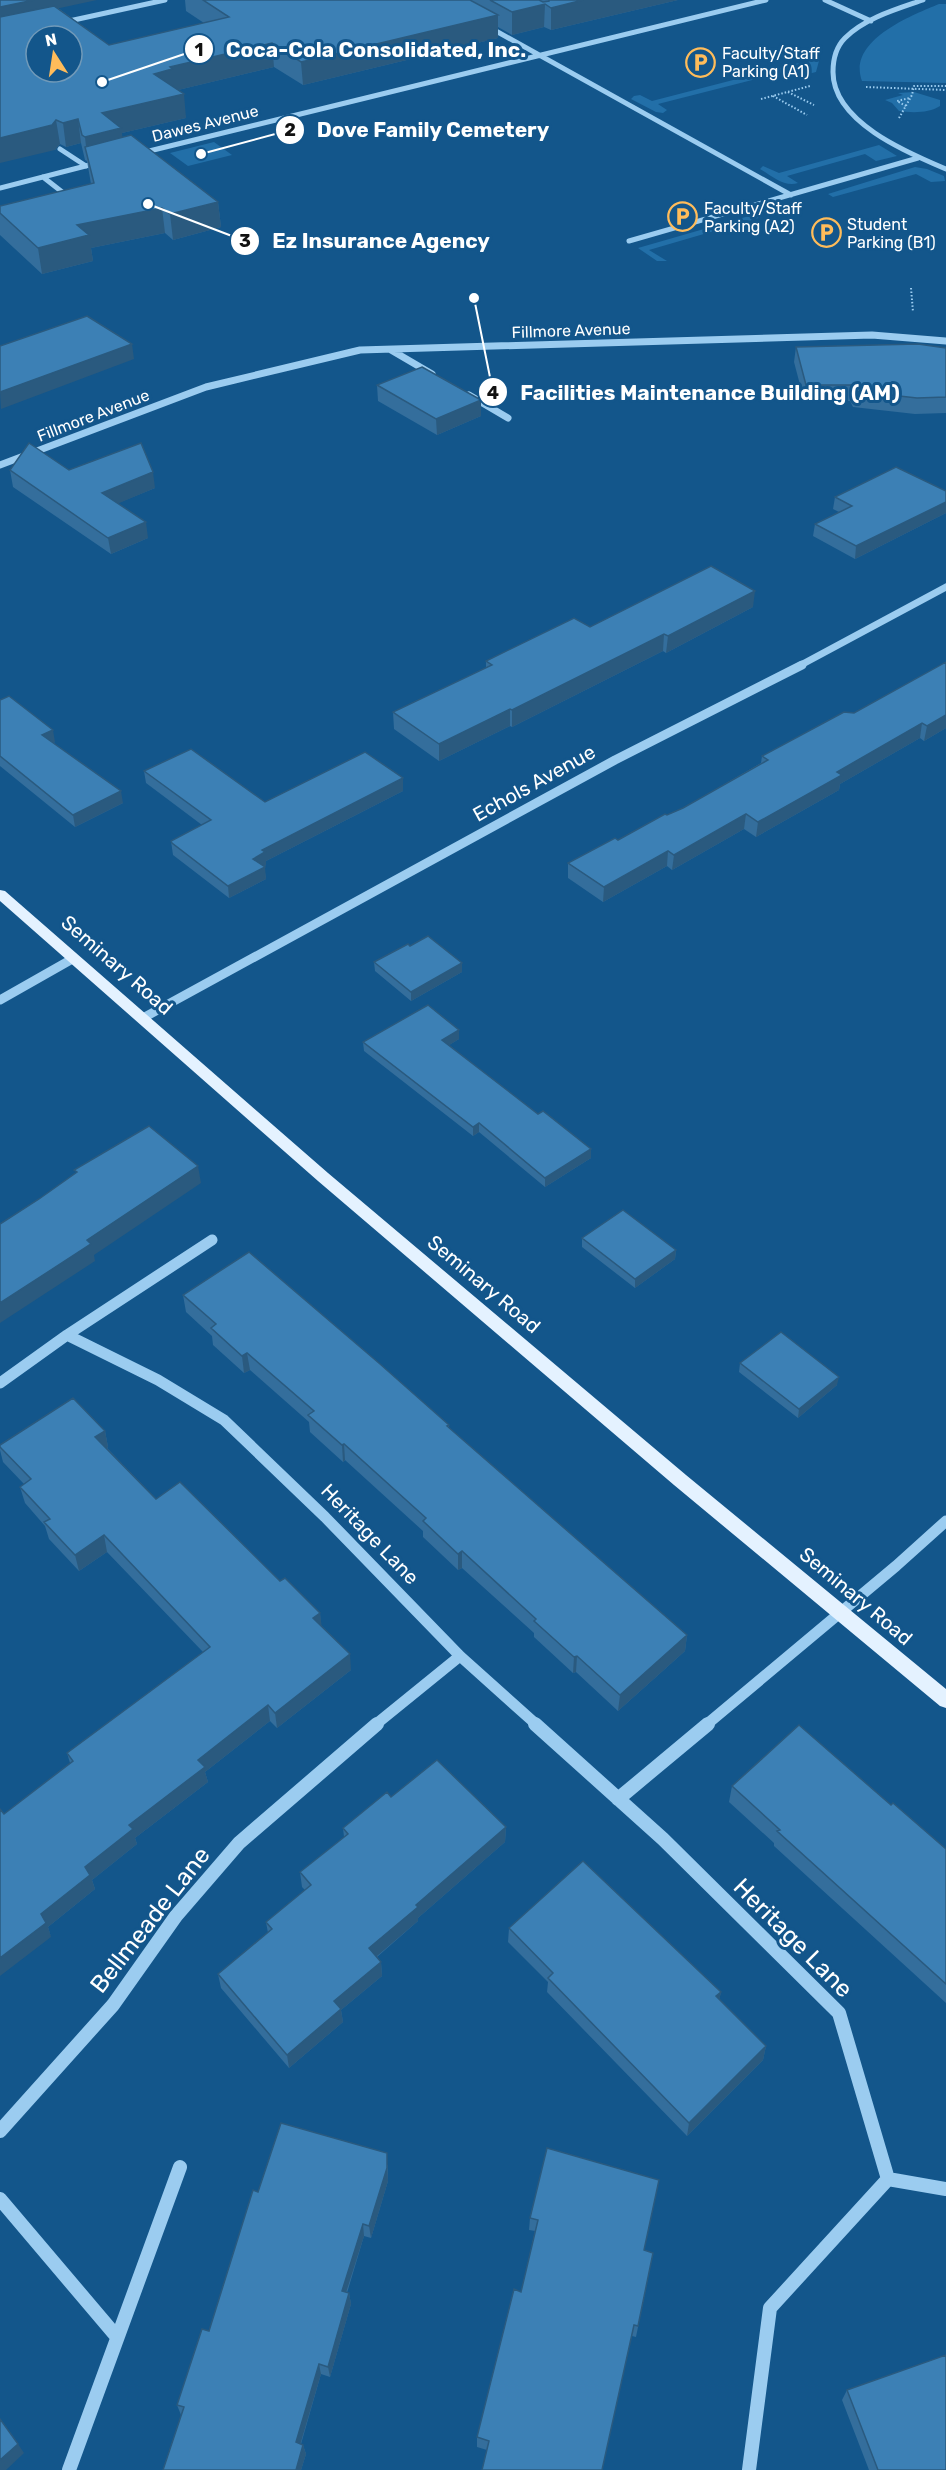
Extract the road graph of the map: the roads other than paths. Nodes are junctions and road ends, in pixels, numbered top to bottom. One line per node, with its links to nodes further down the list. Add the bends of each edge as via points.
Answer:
1 (165, 0): 6 (street)
2 (766, 0): 8 (street, Dawes Avenue)
3 (825, 0): 5 (street)
4 (923, 0): 5 (street)
5 (871, 21): 11 (street, via 844,39 832,67 835,86 858,120)
6 (55, 24)
7 (482, 24): 8 (street)
8 (539, 56): 10 (street, Dawes Avenue); 18 (street)
9 (60, 148): 13 (street)
10 (132, 155)
11 (918, 158): 14 (street); 18 (street)
12 (109, 160): 13 (street)
13 (86, 166): 15 (street)
14 (946, 169)
15 (43, 177): 16 (street); 17 (street)
16 (0, 188)
17 (66, 195)
18 (790, 195): 19 (street)
19 (629, 241)
20 (946, 341): 21 (street, Fillmore Avenue, via 872,335)
21 (391, 350): 22 (street); 25 (street, Fillmore Avenue, via 360,350 206,387)
22 (440, 378)
23 (459, 389): 24 (street)
24 (508, 418)
25 (0, 465)
26 (946, 586): 30 (street, Echols Avenue, via 825,653 615,759)
27 (0, 894): 28 (main road, Seminary Road)
28 (75, 958): 29 (street); 30 (main road, Seminary Road)
29 (0, 1000)
30 (144, 1018): 35 (main road, Seminary Road, via 635,1443)
31 (212, 1240): 32 (street)
32 (67, 1335): 33 (street); 36 (street, Heritage Lane, via 158,1380 224,1420)
33 (0, 1383)
34 (946, 1521): 35 (street)
35 (841, 1612): 37 (main road, Seminary Road); 38 (street)
36 (460, 1656): 38 (street, Heritage Lane); 39 (street, Bellmeade Lane, via 240,1843 176,1916 113,2005)
37 (946, 1700)
38 (618, 1799): 41 (street, Heritage Lane, via 839,2013)
39 (0, 2131)
40 (180, 2167): 44 (street)
41 (888, 2179): 42 (street); 46 (street, via 770,2308)
42 (946, 2189)
43 (0, 2199): 44 (street)
44 (117, 2337): 45 (street)
45 (69, 2470)
46 (749, 2470)

